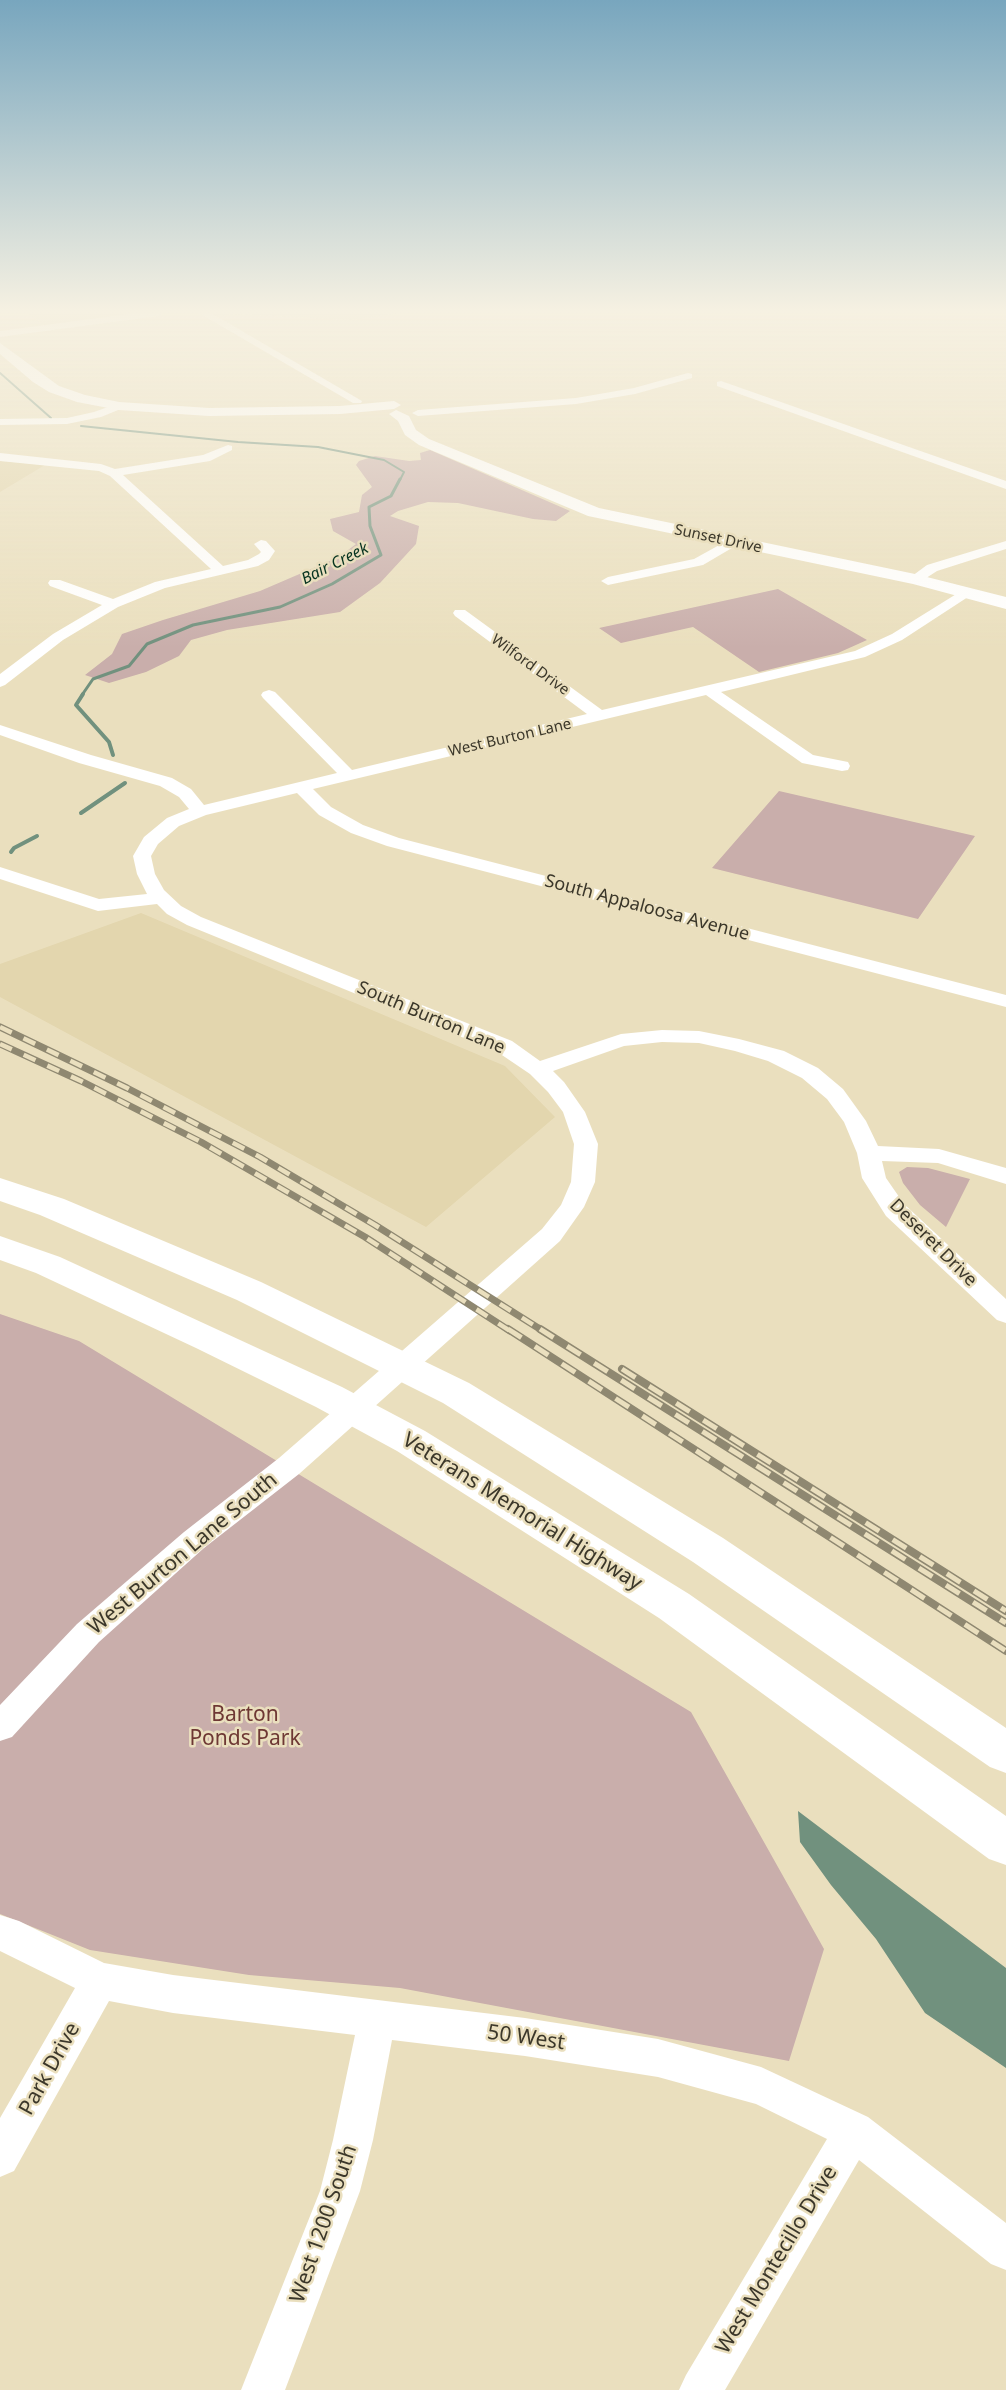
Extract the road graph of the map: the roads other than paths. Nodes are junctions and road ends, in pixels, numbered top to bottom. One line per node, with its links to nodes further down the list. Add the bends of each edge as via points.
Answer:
1 (409, 425): 7 (main road, Sunset Drive, via 413,435 438,448 594,512)
2 (835, 425): 6 (street)
3 (228, 448): 5 (street, via 206,458)
4 (0, 457): 5 (street, via 101,468)
5 (114, 473): 10 (street)
6 (1006, 485)
7 (732, 542): 11 (main road, Sunset Drive); 12 (street, via 698,562)
8 (261, 544): 10 (street, via 268,551 264,557)
9 (1006, 545): 11 (street, via 932,568)
10 (221, 571): 16 (street, via 160,585)
11 (915, 579): 14 (main road, Sunset Drive)
12 (608, 581)
13 (55, 583): 16 (street)
14 (966, 592): 15 (main road, Sunset Drive); 19 (street, West Burton Lane, via 897,637 860,654)
15 (1006, 603)
16 (113, 604): 18 (street, via 58,637)
17 (460, 613): 21 (street, Wilford Drive)
18 (0, 682)
19 (710, 691): 21 (street, West Burton Lane); 23 (street, via 808,759)
20 (269, 695): 24 (street)
21 (601, 717): 24 (street, West Burton Lane)
22 (0, 730): 26 (street, via 166,782 184,793)
23 (842, 766)
24 (349, 776): 25 (street, West Burton Lane)
25 (301, 787): 26 (street, West Burton Lane); 30 (street, South Appaloosa Avenue, via 325,811 357,829 393,842)
26 (200, 811): 28 (street, West Burton Lane, via 173,822 150,841 142,856 146,874)
27 (0, 873): 28 (street, via 98,905)
28 (160, 898): 29 (street, West Burton Lane)
29 (194, 921): 31 (street, South Burton Lane, via 504,1046)
30 (1004, 997)
31 (538, 1069): 32 (street, Deseret Drive, via 621,1040 699,1037 739,1045 776,1056 810,1073 835,1094 855,1121); 39 (street, South Burton Lane, via 574,1112 586,1144 584,1182 572,1207 551,1235)
32 (869, 1153): 33 (street, via 939,1156); 37 (street, Deseret Drive, via 874,1178 895,1210)
33 (1006, 1176)
34 (0, 1189): 41 (highway, via 52,1207 249,1291 456,1393 708,1550)
35 (0, 1247): 38 (highway, Veterans Memorial Highway, via 48,1265)
36 (0, 1267): 38 (highway)
37 (1006, 1314)
38 (292, 1379): 42 (highway, Veterans Memorial Highway, via 411,1442 674,1606)
39 (375, 1389): 40 (street, West Burton Lane South, via 88,1633)
40 (0, 1727)
41 (1006, 1753)
42 (1006, 1843)
43 (2, 1930): 44 (street, 50 West)
44 (100, 1981): 45 (street, 50 West); 47 (street, Park Drive)
45 (377, 2019): 46 (street, 50 West, via 658,2058 761,2086); 49 (street, West 1200 South, via 340,2191)
46 (854, 2131): 48 (street, 50 West); 50 (street, West Montecillo Drive)
47 (0, 2157)
48 (1006, 2249)
49 (263, 2390)
50 (701, 2390)

